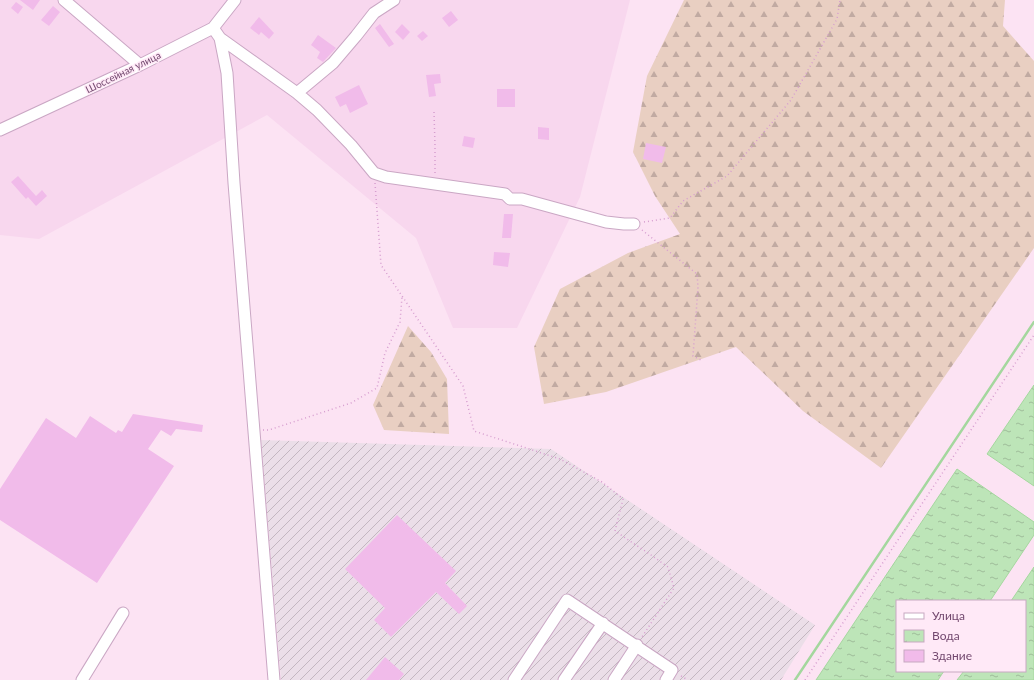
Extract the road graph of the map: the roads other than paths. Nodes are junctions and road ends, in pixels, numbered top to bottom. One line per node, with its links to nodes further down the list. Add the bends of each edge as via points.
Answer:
1 (64, 0): 6 (street)
2 (235, 0): 4 (street, Шоссейная улица)
3 (394, 0): 7 (street, via 374,13 333,62)
4 (213, 28): 5 (street); 6 (street, Шоссейная улица)
5 (220, 38): 7 (street); 14 (street, via 227,73)
6 (140, 65): 8 (street, Шоссейная улица)
7 (297, 93): 9 (street, via 318,110 374,173 386,177 505,194 510,199 522,199 606,222)
8 (0, 130)
9 (634, 224)
10 (123, 613): 13 (street)
11 (603, 623): 12 (street); 15 (street, via 567,600); 16 (street)
12 (637, 645): 17 (street); 18 (street, via 672,670)
13 (82, 680)
14 (274, 680)
15 (514, 680)
16 (564, 680)
17 (614, 680)
18 (666, 680)

